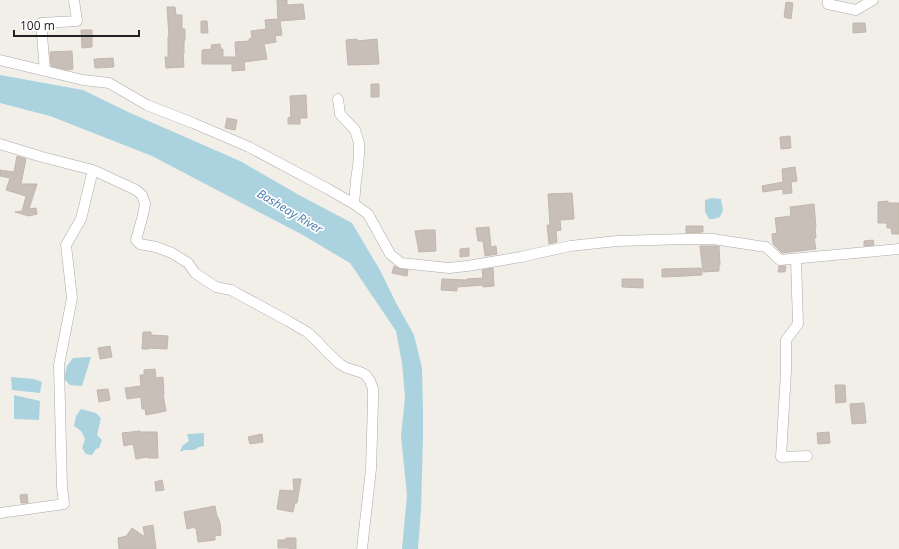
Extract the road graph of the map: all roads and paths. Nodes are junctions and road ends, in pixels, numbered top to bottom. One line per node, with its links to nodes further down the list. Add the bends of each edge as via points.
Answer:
1 (74, 0): 5 (street, via 77,20 41,23)
2 (828, 0): 3 (street, via 828,4 856,10)
3 (872, 0)
4 (0, 60): 5 (street)
5 (45, 71): 9 (street, via 109,83 146,105 249,147)
6 (338, 99): 9 (street, via 340,114 355,130 359,143)
7 (0, 144): 8 (street)
8 (93, 170): 13 (street, via 81,219 66,245 72,298 59,365 64,504); 14 (street, via 142,194 145,204 136,240 140,244 172,253 188,263 195,273 216,286 231,290 288,320 307,332 340,364 366,375 373,389 373,401 371,469)
9 (354, 204): 11 (street, via 368,214 390,254 401,264 449,268 521,257 570,246 617,241 687,239 713,239 766,247 780,260)
10 (899, 249): 11 (street)
11 (796, 259): 12 (street, via 798,324 786,340 781,458)
12 (807, 456)
13 (0, 513)
14 (362, 549)

